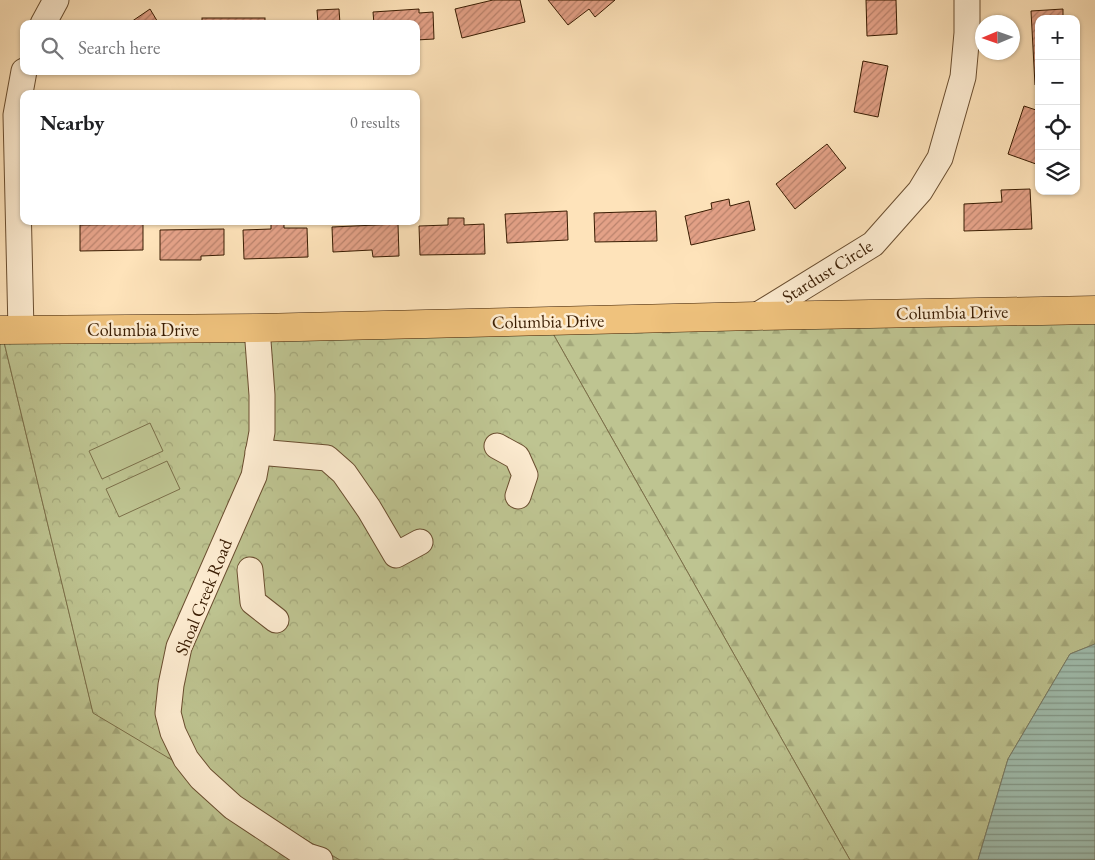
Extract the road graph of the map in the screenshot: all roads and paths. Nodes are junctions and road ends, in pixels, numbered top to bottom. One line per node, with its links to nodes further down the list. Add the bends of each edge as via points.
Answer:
1 (56, 0): 3 (street)
2 (967, 0): 8 (street, Stardust Circle, via 962,77 940,158 920,191 873,244)
3 (45, 20)
4 (23, 75): 5 (street)
5 (21, 90)
6 (20, 93): 10 (street, via 16,115)
7 (1095, 310): 8 (main road, Columbia Drive)
8 (756, 316): 9 (main road, Columbia Drive)
9 (257, 328): 10 (main road, Columbia Drive); 12 (street, Shoal Creek Road, via 262,395 262,432)
10 (11, 330)
11 (497, 446): 13 (street, via 517,457 526,475)
12 (258, 452): 14 (street, via 327,458 349,480 396,555); 17 (street, Shoal Creek Road, via 254,476 179,647 168,712 186,759 201,778 233,807 307,856)
13 (518, 496)
14 (420, 542)
15 (250, 570): 16 (street, via 253,602)
16 (276, 620)
17 (320, 860)

